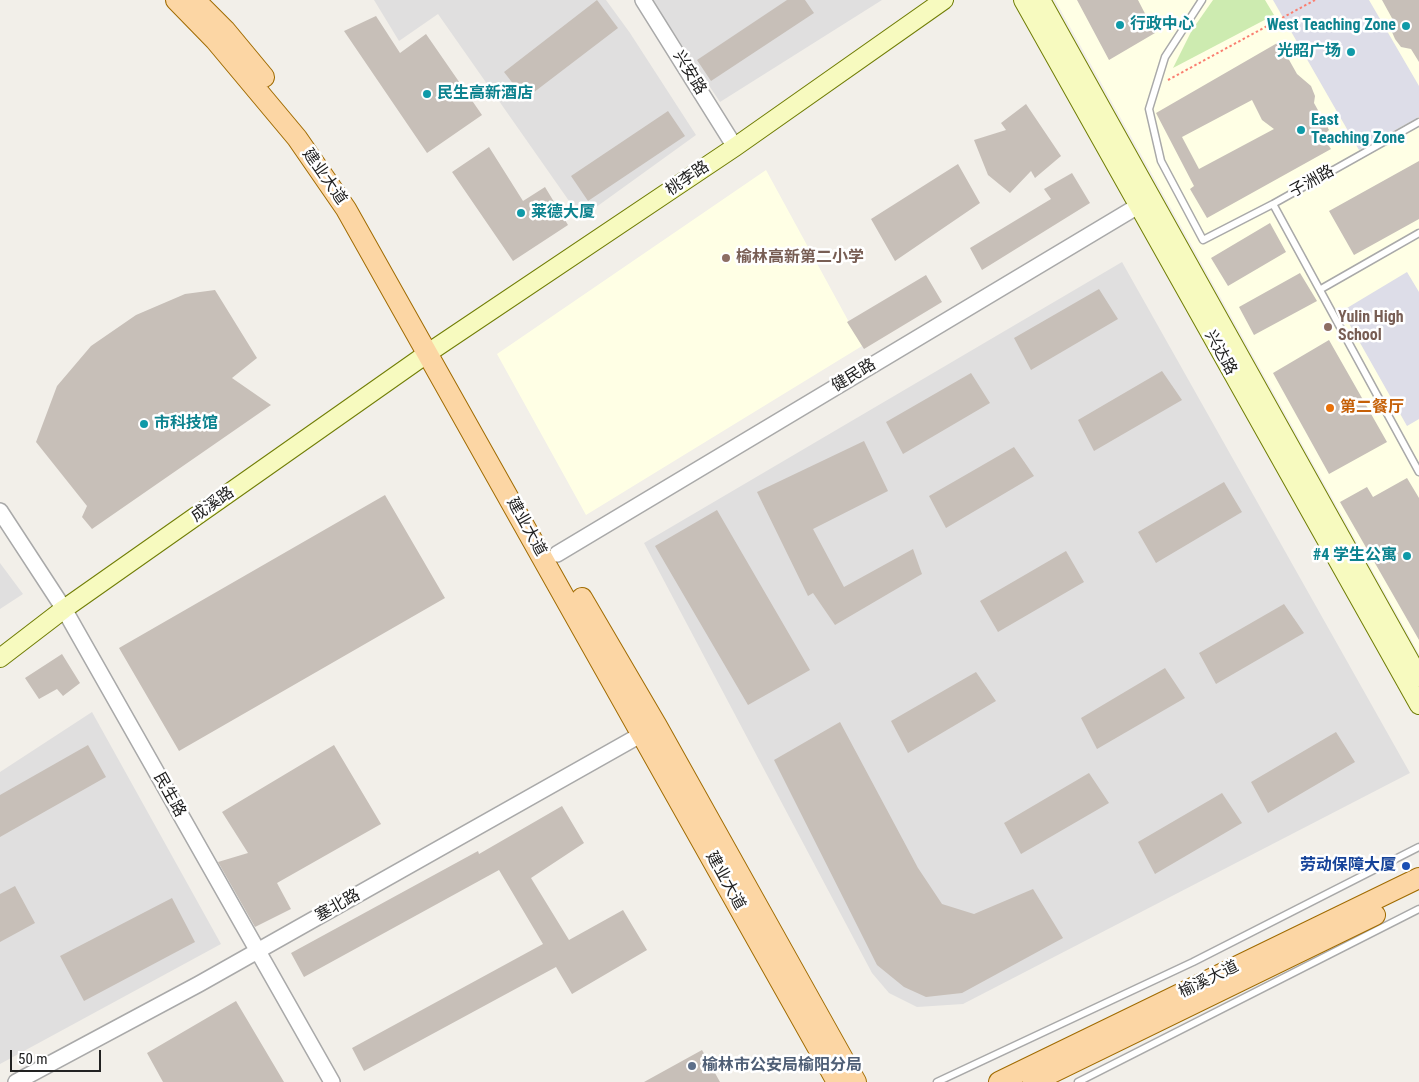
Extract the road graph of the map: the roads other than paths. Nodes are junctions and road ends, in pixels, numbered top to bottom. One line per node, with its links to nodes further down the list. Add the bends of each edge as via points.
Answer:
1 (176, 0): 14 (main road, 建业大道, via 215,40 297,138 346,209)
2 (195, 0): 14 (main road, 建业大道, via 225,30 308,129 358,202)
3 (643, 0): 9 (street, 兴安路)
4 (944, 0): 9 (main road, 桃李路)
5 (1023, 0): 10 (main road, 兴达路)
6 (1041, 0): 10 (main road, 兴达路)
7 (1202, 0): 11 (lane, 子洲路, via 1165,57 1150,109 1161,161 1203,240)
8 (1419, 122): 11 (lane, 子洲路)
9 (735, 147): 14 (main road, 桃李路)
10 (1144, 202): 17 (street, 健民路); 20 (main road, 兴达路)
11 (1273, 204): 13 (lane)
12 (1419, 233): 13 (lane)
13 (1321, 290): 15 (lane)
14 (434, 350): 17 (main road, 建业大道); 18 (main road, 成溪路); 22 (main road, 建业大道)
15 (1419, 472)
16 (0, 512): 18 (street, 民生路)
17 (557, 554): 22 (main road, 建业大道)
18 (64, 609): 19 (main road, 成溪路); 27 (street, 民生路)
19 (0, 658)
20 (1412, 667): 21 (main road, 兴达路)
21 (1419, 705)
22 (650, 730): 27 (street, 塞北路); 30 (main road, 建业大道); 31 (main road, 建业大道)
23 (1419, 847): 32 (lane, via 1193,962)
24 (1419, 878): 33 (main road, 榆溪大道)
25 (1419, 893): 34 (main road, 榆溪大道)
26 (1419, 909): 35 (lane)
27 (258, 951): 28 (street, 塞北路); 29 (street, 民生路)
28 (16, 1082)
29 (332, 1082)
30 (837, 1082)
31 (856, 1082)
32 (937, 1082)
33 (999, 1082)
34 (1033, 1082)
35 (1078, 1082)

